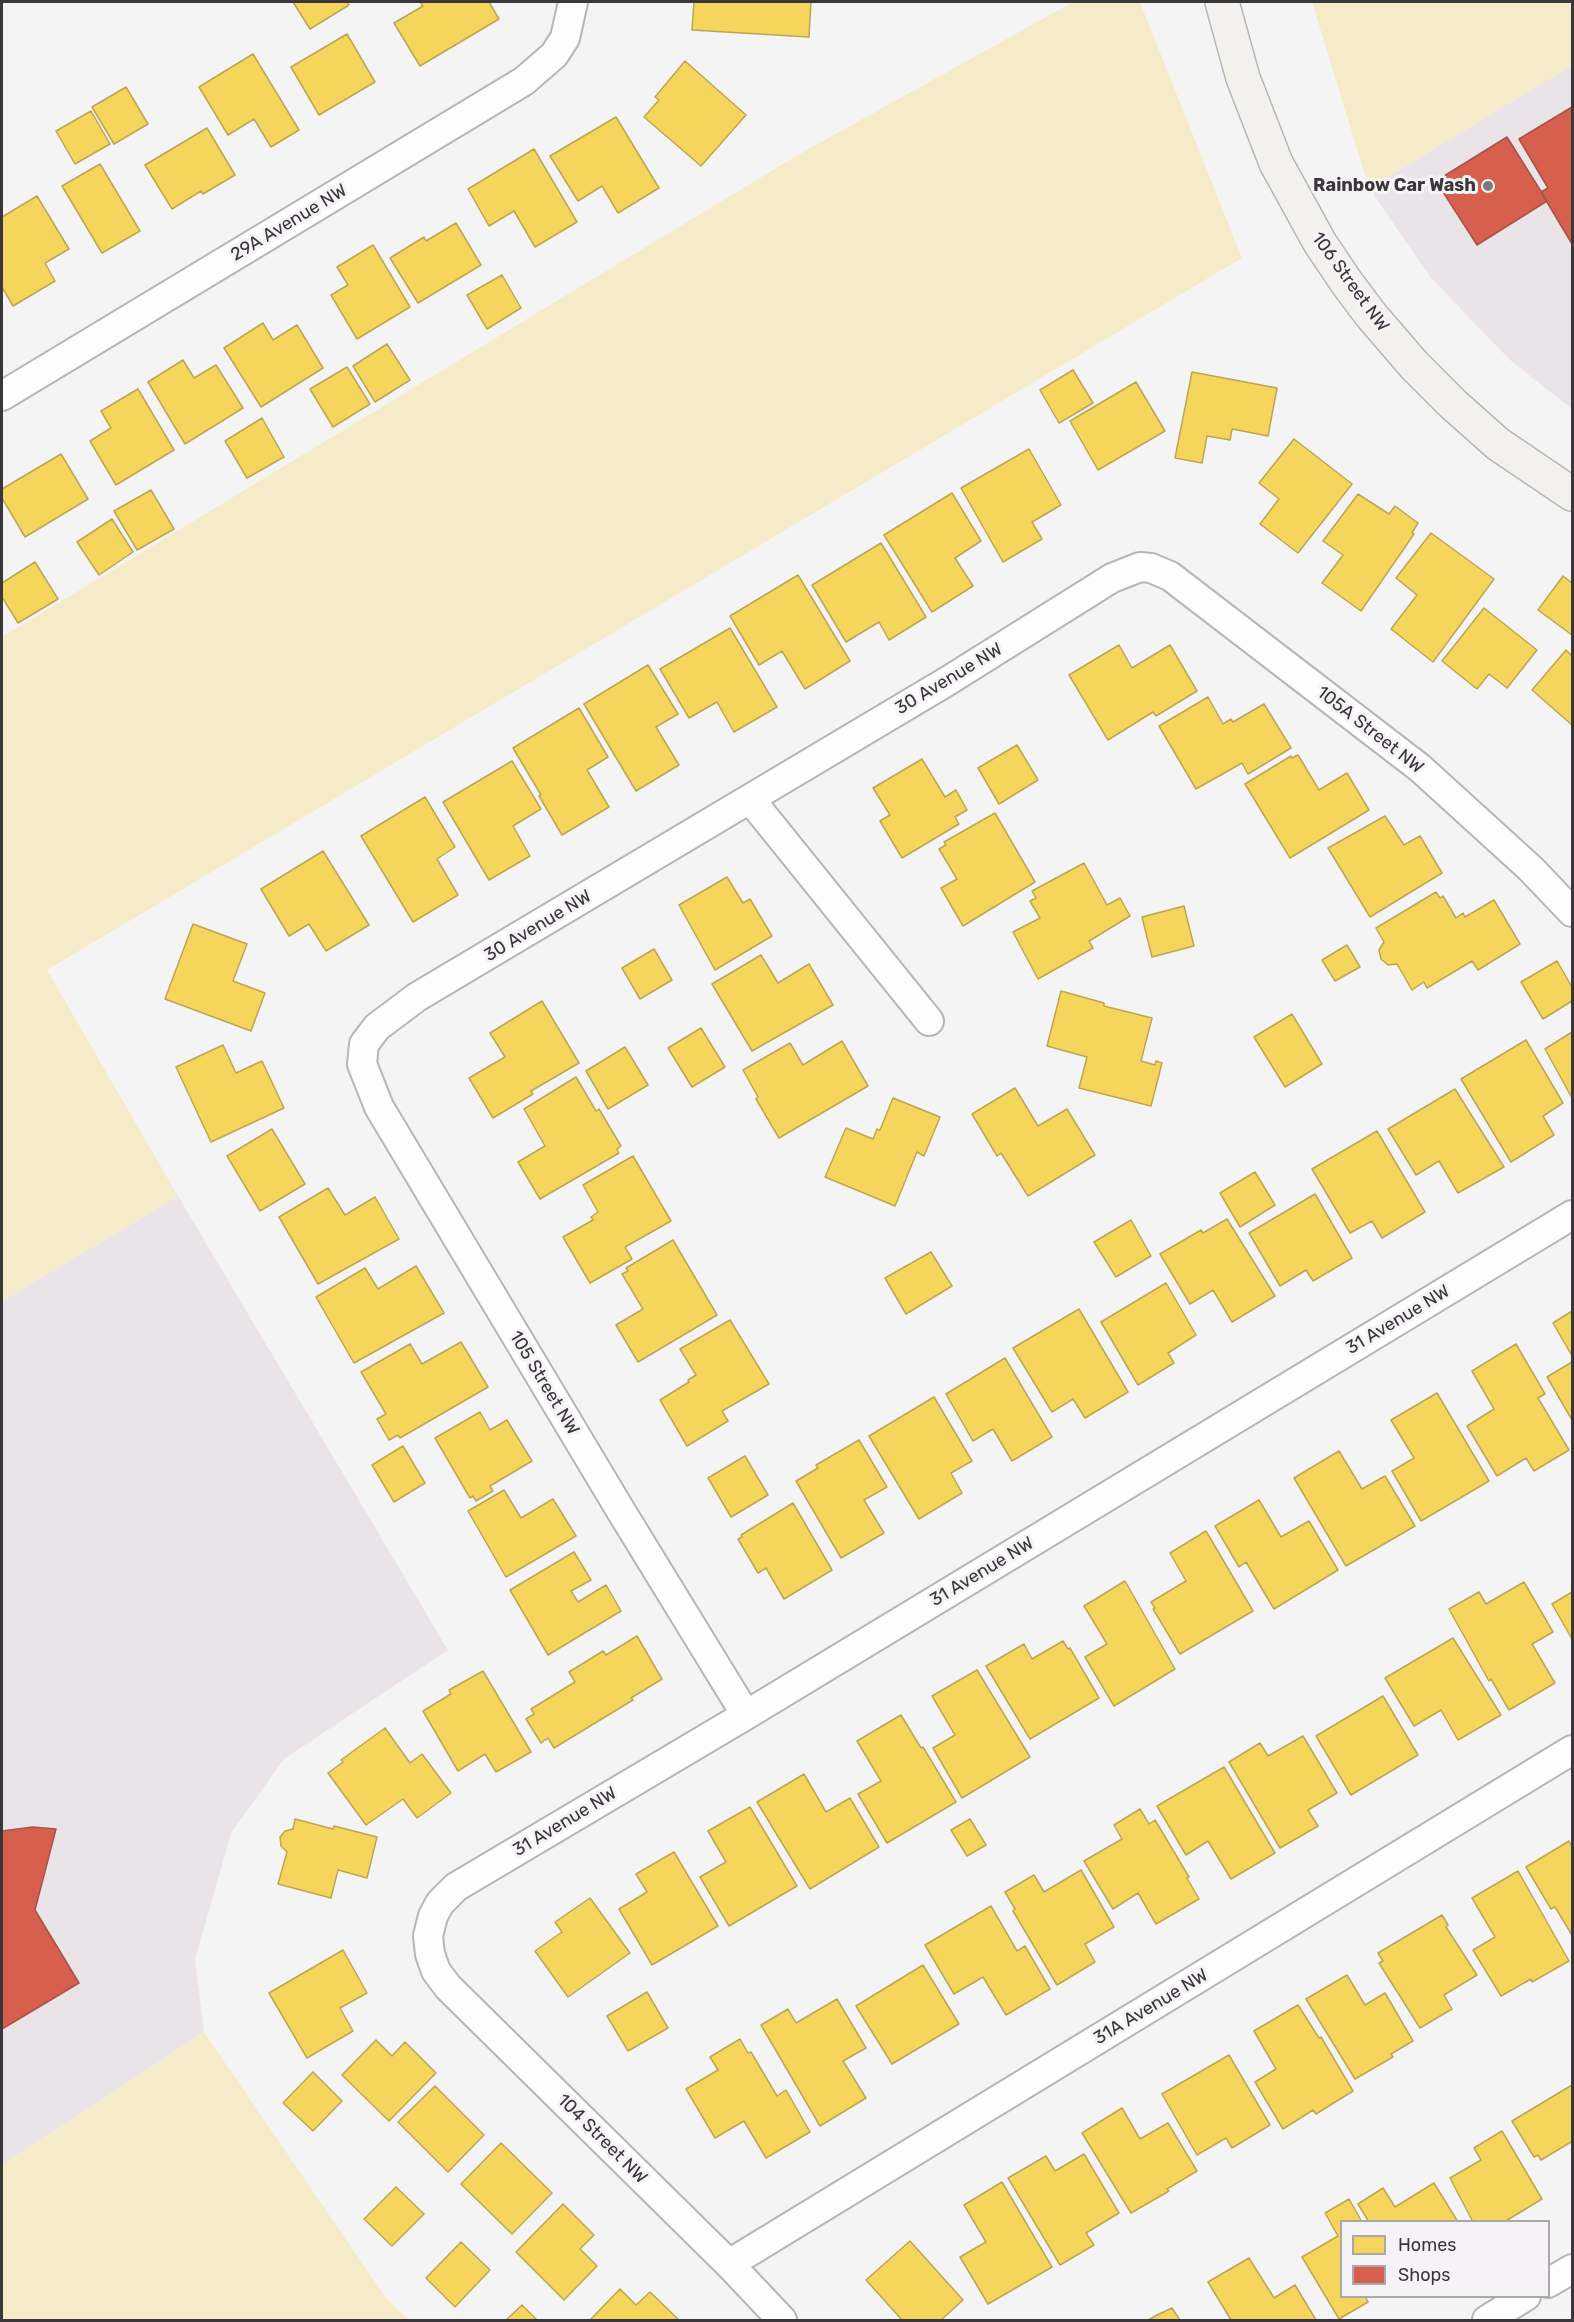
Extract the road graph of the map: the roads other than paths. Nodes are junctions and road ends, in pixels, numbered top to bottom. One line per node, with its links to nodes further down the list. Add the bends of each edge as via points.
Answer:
1 (573, 2): 3 (street, 29A Avenue NW, via 566,38 554,55 524,81)
2 (1222, 2): 4 (street, 106 Street NW, via 1243,78 1276,163 1347,283 1414,365 1452,404 1498,444)
3 (2, 396)
4 (1572, 494)
5 (1151, 568): 6 (street, 30 Avenue NW, via 1140,567 1112,578); 7 (street, 105A Street NW, via 1170,576 1420,768)
6 (750, 799): 8 (street); 9 (street, 30 Avenue NW, via 417,997 377,1027)
7 (1572, 912)
8 (929, 1021)
9 (364, 1044): 11 (street, 105 Street NW, via 362,1064 379,1107)
10 (1572, 1215): 11 (street, 31 Avenue NW)
11 (746, 1715): 13 (street, 31 Avenue NW, via 456,1887 433,1916 428,1936)
12 (1572, 1750): 14 (street, 31A Avenue NW)
13 (430, 1954): 14 (street, 104 Street NW, via 448,1987)
14 (729, 2264): 18 (street, 104 Street NW)
15 (1572, 2268): 16 (street)
16 (1550, 2282)
17 (1523, 2298): 19 (street)
18 (782, 2320)
19 (1487, 2320)

